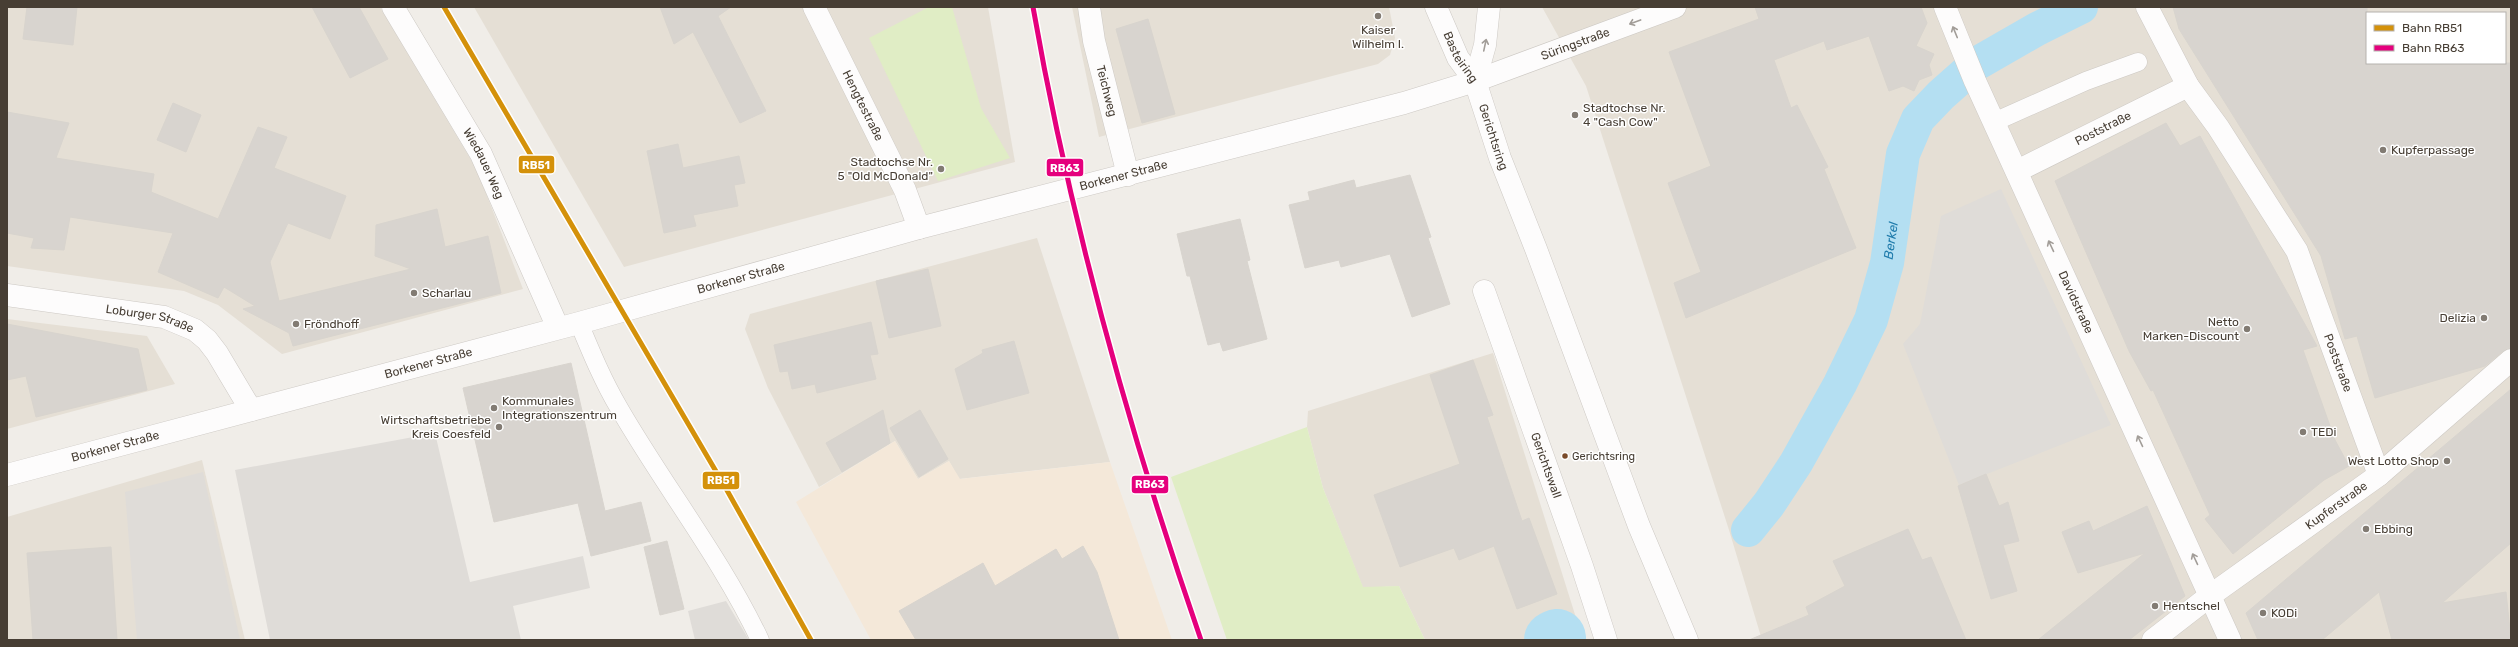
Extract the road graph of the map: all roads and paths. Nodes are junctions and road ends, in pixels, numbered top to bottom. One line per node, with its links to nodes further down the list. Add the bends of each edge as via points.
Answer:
1 (393, 7): 19 (street, Wiedauer Weg, via 481,154)
2 (814, 7): 15 (street, Hengtestraße, via 905,190)
3 (1089, 7): 14 (street, Teichweg, via 1094,42)
4 (1436, 7): 10 (street, Basteiring, via 1458,58)
5 (1489, 7): 10 (street, Basteiring, one-way to 5, via 1485,45)
6 (1675, 7): 10 (street, Süringstraße, one-way to 10)
7 (1945, 7): 12 (street, Davidstraße, one-way to 7)
8 (2147, 7): 11 (street, Poststraße)
9 (2138, 62): 12 (lane, via 2086,81)
10 (1475, 81): 14 (street, Borkener Straße, via 1420,98); 27 (street, Gerichtsring, via 1500,158 1639,526)
11 (2188, 86): 13 (street, Poststraße); 23 (street, Poststraße, via 2304,246)
12 (1994, 122): 13 (street, Davidstraße)
13 (2017, 171): 24 (street, Davidstraße, one-way to 13)
14 (1128, 175): 15 (street, Borkener Straße)
15 (919, 228): 18 (street, Borkener Straße)
16 (1484, 291): 26 (street, Gerichtswall, via 1580,559)
17 (7, 295): 21 (street, Loburger Straße, via 164,317 195,330 217,353)
18 (579, 323): 19 (street, Borkener Straße); 25 (lane, via 595,362 619,408 700,536)
19 (558, 328): 21 (street, Borkener Straße)
20 (2511, 360): 23 (street, Kupferstraße)
21 (251, 410): 22 (street, Borkener Straße)
22 (7, 475)
23 (2379, 475): 24 (street, Kupferstraße)
24 (2211, 595): 28 (street, Kupferstraße); 29 (street, Davidstraße)
25 (760, 640)
26 (1606, 640)
27 (1687, 640)
28 (2154, 640)
29 (2230, 640)

